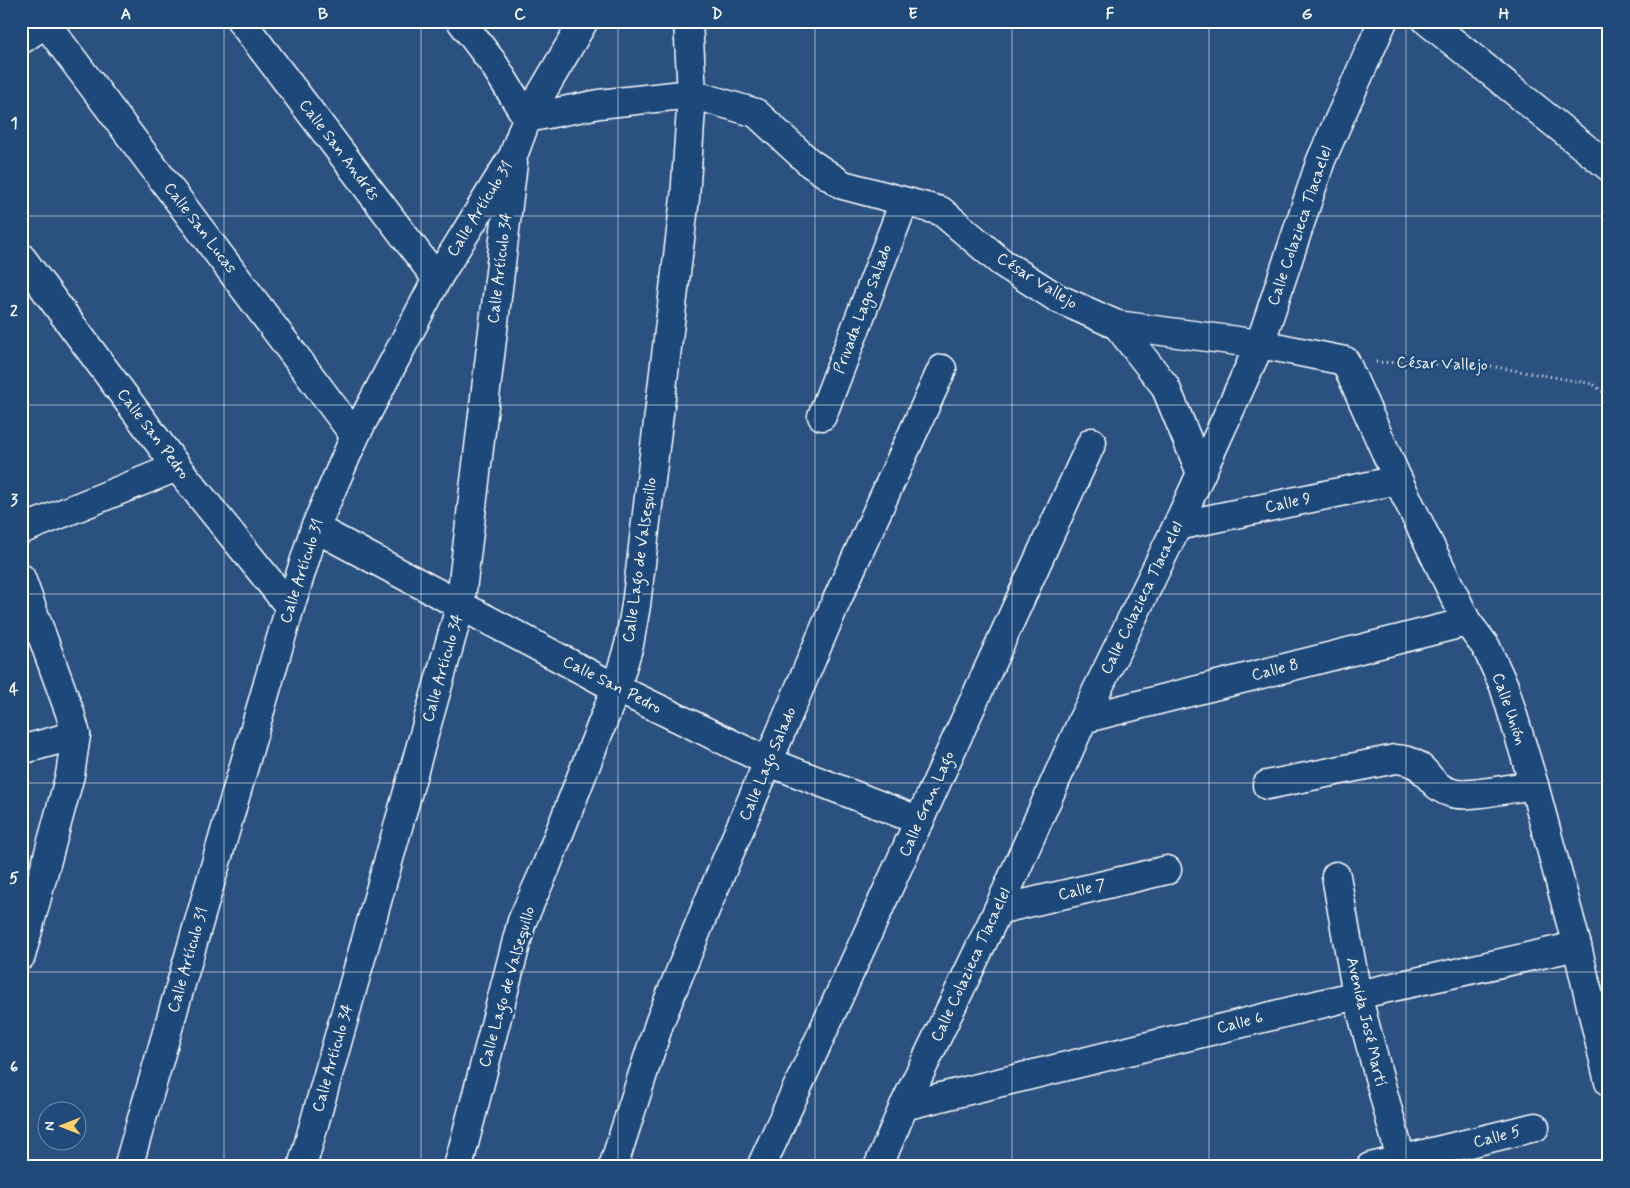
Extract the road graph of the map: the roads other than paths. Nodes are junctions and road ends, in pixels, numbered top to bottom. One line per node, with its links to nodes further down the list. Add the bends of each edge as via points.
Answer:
1 (241, 21): 15 (street, Calle San Andrés)
2 (461, 21): 10 (street)
3 (584, 21): 10 (street, Calle Artículo 31)
4 (688, 21): 9 (street)
5 (1384, 21): 17 (street, Calle Colazieca Tlacaelel, via 1321,160)
6 (1427, 21): 12 (street)
7 (46, 22): 8 (street); 21 (street, Calle San Lucas)
8 (21, 40)
9 (692, 94): 10 (street, via 599,104); 13 (street, César Vallejo, via 756,113 810,163 843,185); 33 (street, Calle Lago de Valsequillo, via 685,198 636,605 629,645)
10 (528, 118): 11 (street, Calle Artículo 31)
11 (513, 156): 15 (street, Calle Artículo 31); 31 (street, Calle Artículo 34)
12 (1609, 167)
13 (904, 202): 16 (street, César Vallejo, via 941,211 1001,262 1057,298); 20 (street, Privada Lago Salado)
14 (21, 257): 23 (street, Calle San Pedro)
15 (437, 279): 21 (street, Calle Artículo 31)
16 (1117, 325): 17 (street, César Vallejo); 24 (street, via 1165,386)
17 (1260, 344): 18 (street, César Vallejo); 24 (street, Calle Colazieca Tlacaelel)
18 (1345, 360): 25 (street, Calle Unión)
19 (942, 369): 37 (street, Calle Lago Salado, via 836,602)
20 (822, 416)
21 (355, 436): 27 (street, Calle Artículo 31)
22 (1092, 442): 40 (street, Calle Gran Lago)
23 (177, 467): 28 (street); 30 (street, Calle San Pedro)
24 (1201, 473): 26 (street, Calle Colazieca Tlacaelel)
25 (1398, 480): 26 (street, Calle 9); 32 (street, Calle Unión)
26 (1177, 526): 34 (street, Calle Colazieca Tlacaelel)
27 (315, 528): 30 (street, Calle Artículo 31); 31 (street, Calle San Pedro)
28 (21, 530)
29 (21, 578): 35 (street)
30 (290, 607): 51 (street, Calle Artículo 31)
31 (460, 607): 33 (street, Calle San Pedro); 52 (street, Calle Artículo 34)
32 (1468, 622): 34 (street, Calle 8); 38 (street, Calle Unión, via 1486,647 1504,686)
33 (616, 688): 37 (street, Calle San Pedro); 53 (street, Calle Lago de Valsequillo, via 522,921)
34 (1083, 719): 43 (street, Calle Colazieca Tlacaelel)
35 (76, 735): 36 (street); 45 (street, via 70,775)
36 (21, 750)
37 (769, 762): 40 (street, Calle San Pedro); 54 (street, Calle Lago Salado, via 660,1021)
38 (1534, 784): 39 (street, via 1452,794 1432,781 1422,767 1410,759 1395,758); 44 (street, Calle Unión)
39 (1267, 785)
40 (920, 820): 55 (street, Calle Gran Lago)
41 (1167, 870): 43 (street, Calle 7)
42 (1336, 876): 46 (street, Avenida José Martí)
43 (998, 910): 48 (street, Calle Colazieca Tlacaelel)
44 (1577, 946): 46 (street, Calle 6); 47 (street, Calle Unión)
45 (21, 956)
46 (1357, 995): 48 (street, Calle 6); 50 (street, Avenida José Martí)
47 (1609, 1082)
48 (904, 1106): 56 (street, Calle Colazieca Tlacaelel)
49 (1535, 1128): 50 (street, Calle 5)
50 (1402, 1163): 57 (street, Calle 5)
51 (128, 1167)
52 (302, 1167)
53 (458, 1167)
54 (614, 1167)
55 (761, 1167)
56 (878, 1167)
57 (1370, 1167)

